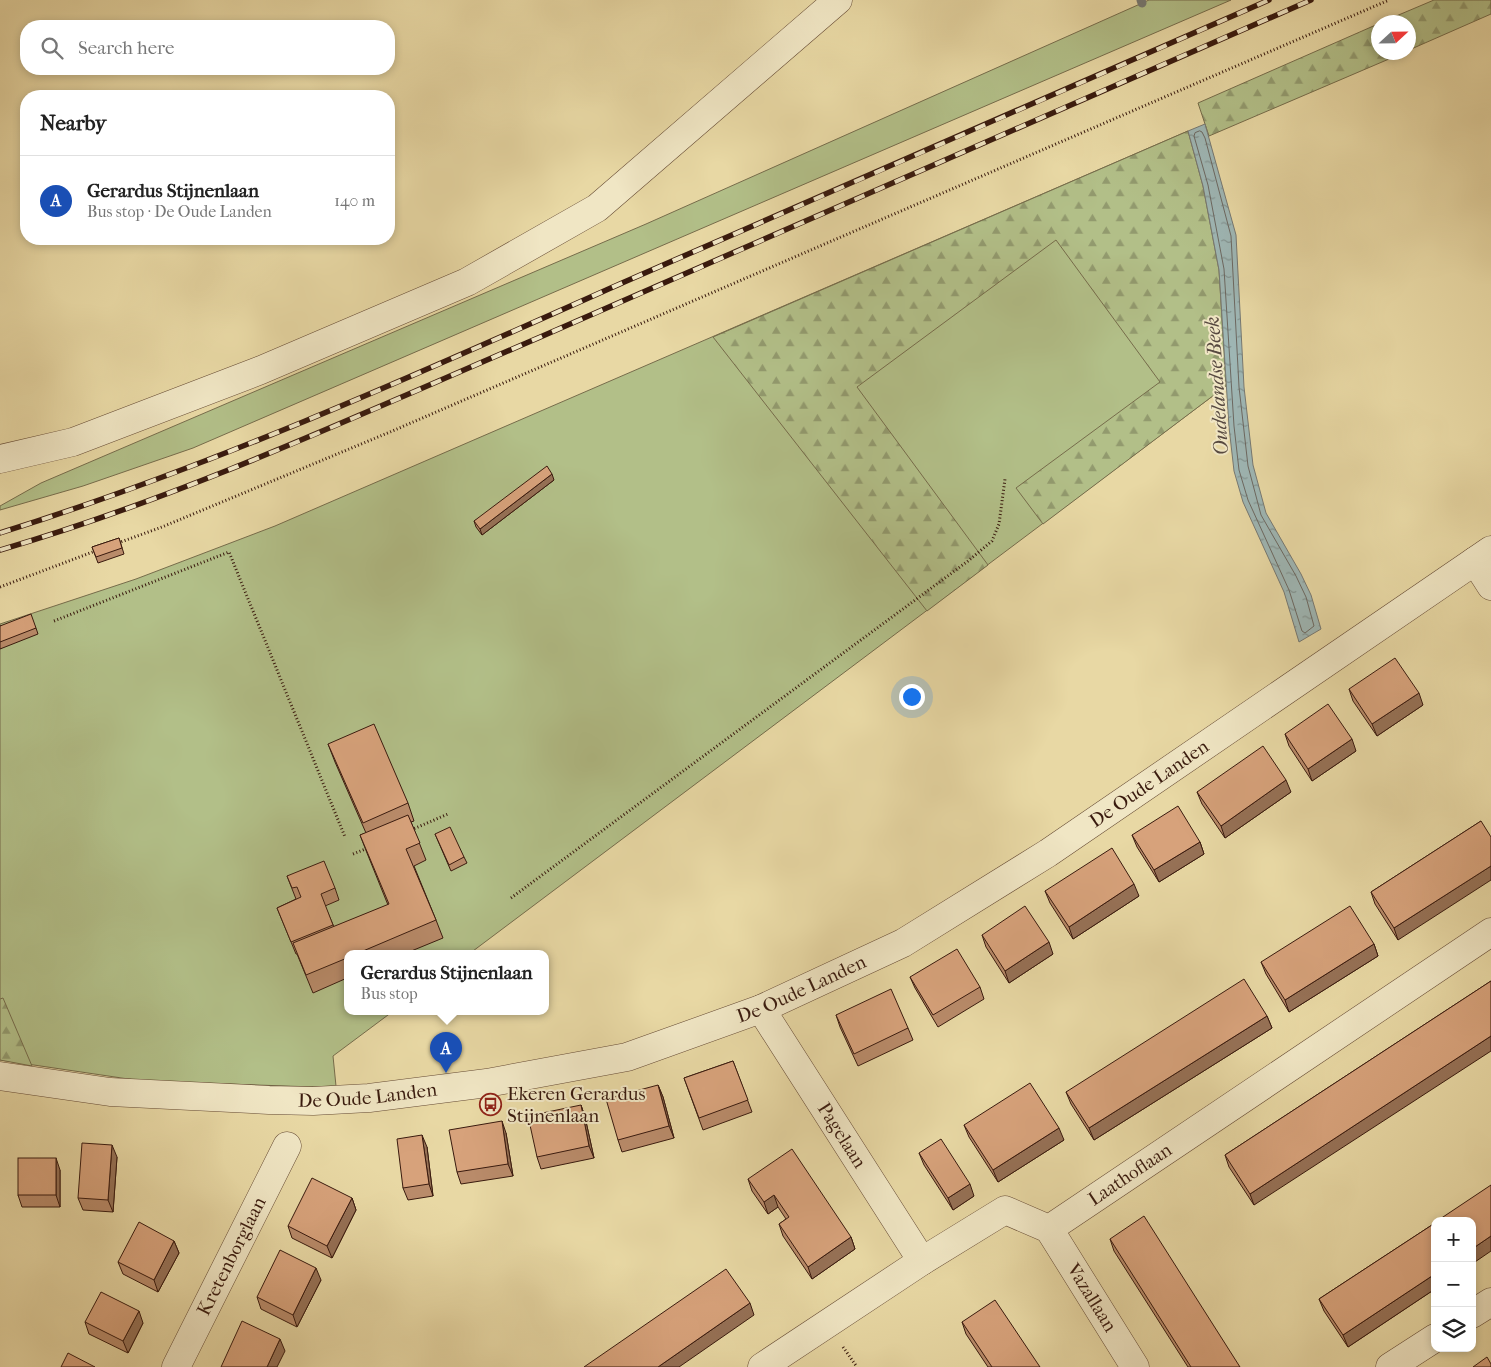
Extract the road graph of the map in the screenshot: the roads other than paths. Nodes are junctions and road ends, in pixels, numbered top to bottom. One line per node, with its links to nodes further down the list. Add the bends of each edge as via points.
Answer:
1 (838, 0): 2 (street, via 597,208 466,282 261,370 82,439)
2 (0, 460)
3 (1483, 556): 4 (street); 6 (street, De Oude Landen, via 1048,853 903,943)
4 (1491, 586)
5 (1491, 932): 9 (street, Laathoflaan)
6 (761, 1009): 7 (street, De Oude Landen, via 627,1057 487,1083 369,1098 269,1100 110,1092); 10 (street, Pagelaan)
7 (0, 1076)
8 (287, 1146): 14 (street, Kretenborglaan)
9 (1049, 1229): 10 (street, via 1005,1210); 16 (street, Vazallaan)
10 (922, 1261): 15 (street)
11 (1491, 1302): 12 (street)
12 (1476, 1311)
13 (1431, 1341): 17 (street)
14 (176, 1367)
15 (762, 1367)
16 (1135, 1367)
17 (1390, 1367)

